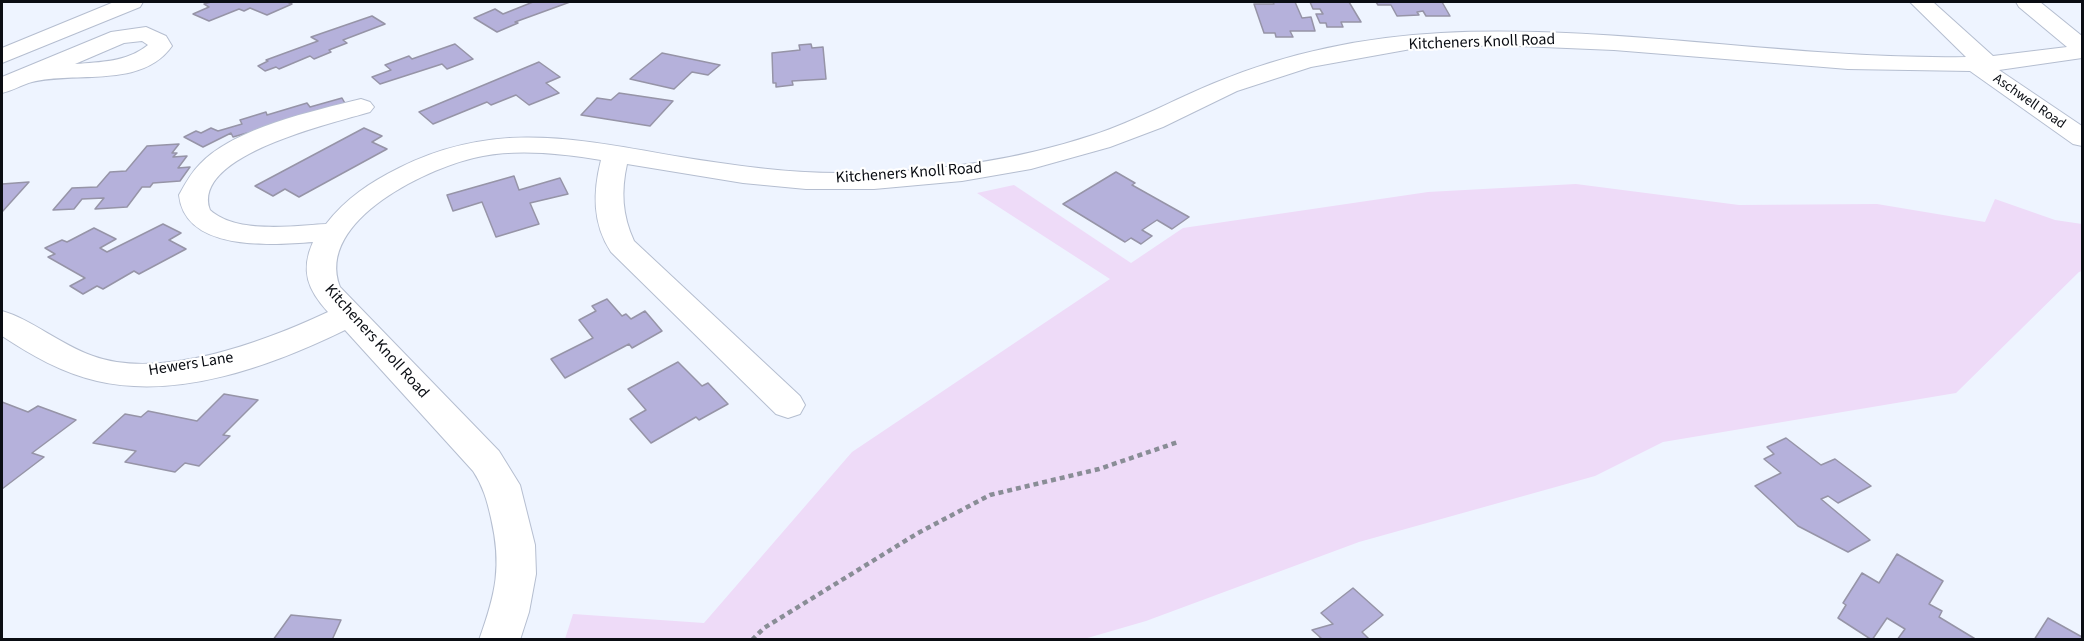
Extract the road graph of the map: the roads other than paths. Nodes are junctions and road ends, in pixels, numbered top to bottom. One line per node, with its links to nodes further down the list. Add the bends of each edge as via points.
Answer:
1 (132, 2): 5 (street)
2 (1921, 2): 6 (street, Aschwell Road)
3 (2027, 2): 4 (street)
4 (2082, 49): 6 (street, Kitcheners Knoll Road)
5 (2, 56)
6 (1982, 64): 10 (street, Aschwell Road); 11 (street, Kitcheners Knoll Road, via 1859,63 1573,41 1438,40 1364,49 1300,63 1229,86 1142,126 1042,158 963,173 848,181 785,180)
7 (28, 75): 8 (street)
8 (2, 86)
9 (361, 107): 12 (street, via 253,142 229,154 211,168 193,195 195,209 204,221 222,228 271,235)
10 (2082, 138)
11 (616, 154): 12 (street, Kitcheners Knoll Road, via 543,144 466,152 420,167 393,182 352,211); 15 (street, via 608,204 610,222 621,245)
12 (334, 232): 13 (street, Kitcheners Knoll Road, via 321,261 319,277)
13 (348, 316): 14 (street, Hewers Lane, via 252,355 174,371 136,374 98,369 62,357); 16 (street, Kitcheners Knoll Road, via 486,460 502,485 516,545 517,574)
14 (2, 322)
15 (788, 405)
16 (499, 639)

